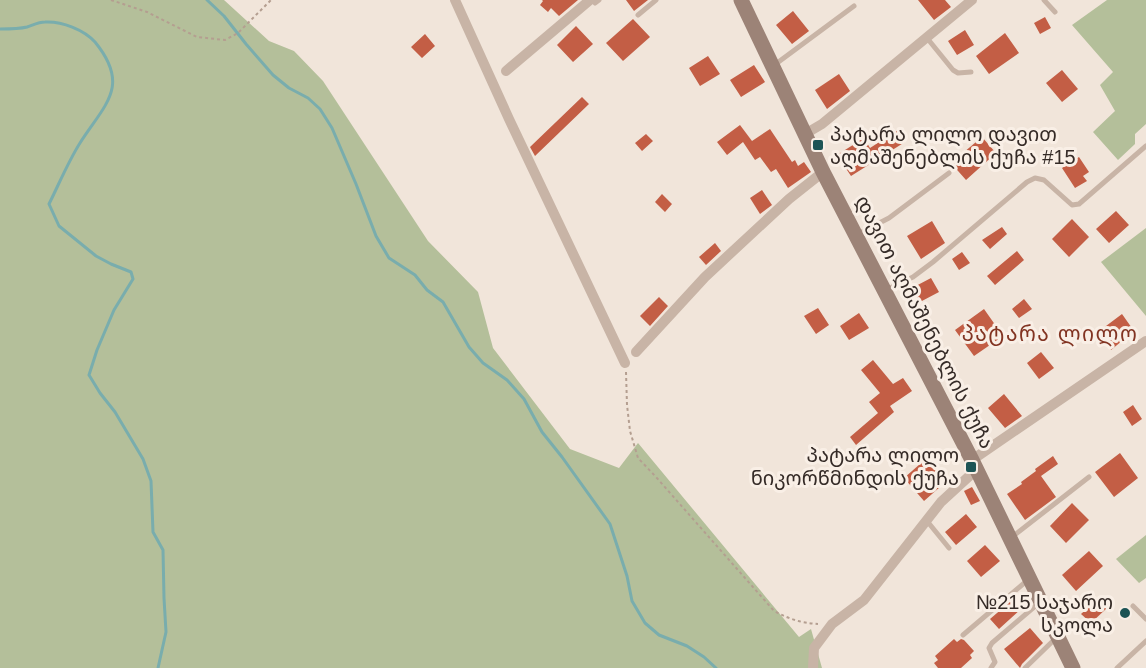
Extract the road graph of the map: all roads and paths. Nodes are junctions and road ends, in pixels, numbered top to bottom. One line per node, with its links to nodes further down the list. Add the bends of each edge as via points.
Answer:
1 (111, 0): 2 (path, via 147,12 197,37 225,40 238,33)
2 (271, 0)
3 (455, 0): 24 (street)
4 (656, 0): 11 (lane)
5 (741, 0): 13 (street, დავით აღმაშენებლის ქუჩა)
6 (972, 0): 12 (street)
7 (1044, 0): 10 (lane)
8 (595, 1): 14 (street)
9 (854, 6): 13 (lane)
10 (1055, 12)
11 (638, 15)
12 (927, 38): 15 (lane, via 953,70); 16 (street)
13 (773, 66): 16 (street, დავით აღმაშენებლის ქუჩა)
14 (506, 71)
15 (971, 72)
16 (805, 134): 18 (street, დავით აღმაშენებლის ქუჩა)
17 (1146, 146): 21 (lane, via 1079,204 1072,205 1044,180 1035,178 1027,182 933,262)
18 (823, 172): 20 (street, დავით აღმაშენებლის ქუჩა); 23 (street, via 705,277)
19 (949, 173): 20 (lane, via 889,218)
20 (856, 235): 21 (street, დავით აღმაშენებლის ქუჩა)
21 (885, 291): 25 (street, დავით აღმაშენებლის ქუჩა)
22 (1146, 341): 25 (street)
23 (636, 352)
24 (625, 363): 34 (path, via 630,431 638,458 774,611 806,623)
25 (975, 464): 27 (street); 28 (street, დავით აღმაშენებლის ქუჩა)
26 (1089, 477): 28 (lane)
27 (926, 520): 29 (lane); 34 (street, via 864,600)
28 (1011, 538): 30 (street, დავით აღმაშენებლის ქუჩა)
29 (949, 548)
30 (1030, 578): 31 (street, დავით აღმაშენებლის ქუჩა); 35 (lane)
31 (1041, 601): 36 (street, დავით აღმაშენებლის ქუჩა); 39 (lane, via 992,643 989,648 995,662)
32 (1133, 606): 33 (lane)
33 (1146, 619)
34 (832, 624): 38 (street, via 814,648)
35 (963, 635)
36 (1058, 636): 40 (lane); 41 (street, დავით აღმაშენებლის ქუჩა)
37 (1146, 641): 42 (lane)
38 (813, 668)
39 (991, 668)
40 (1025, 668)
41 (1073, 668)
42 (1117, 668)

